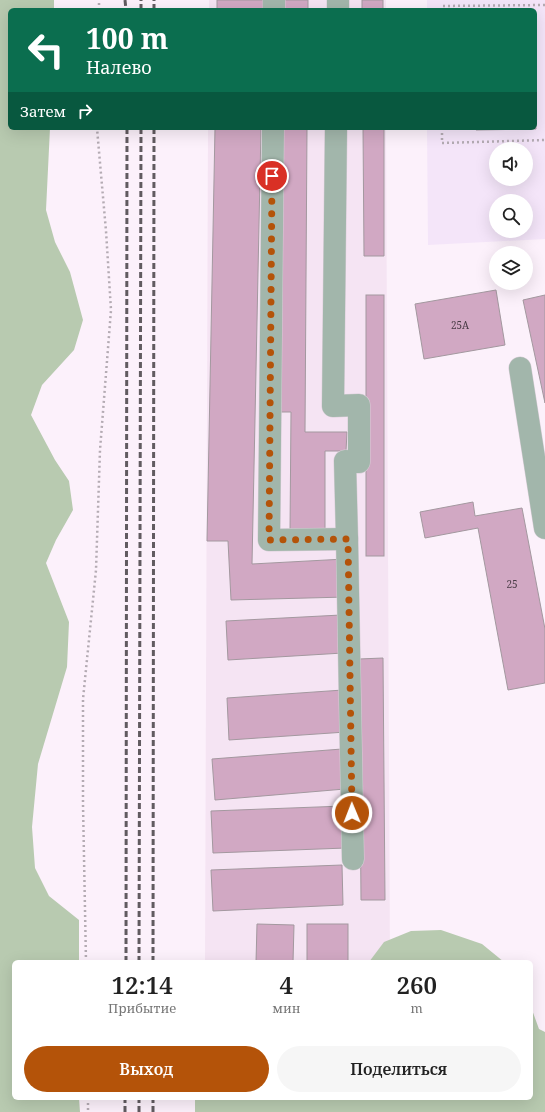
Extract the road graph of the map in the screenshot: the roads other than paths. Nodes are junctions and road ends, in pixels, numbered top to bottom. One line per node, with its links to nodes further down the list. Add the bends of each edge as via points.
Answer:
1 (273, 130): 5 (lane, via 269,540)
2 (336, 130): 5 (lane, via 333,406 359,406 359,462 345,462)
3 (520, 368): 4 (lane)
4 (545, 528)
5 (348, 539): 6 (lane)
6 (353, 859)

